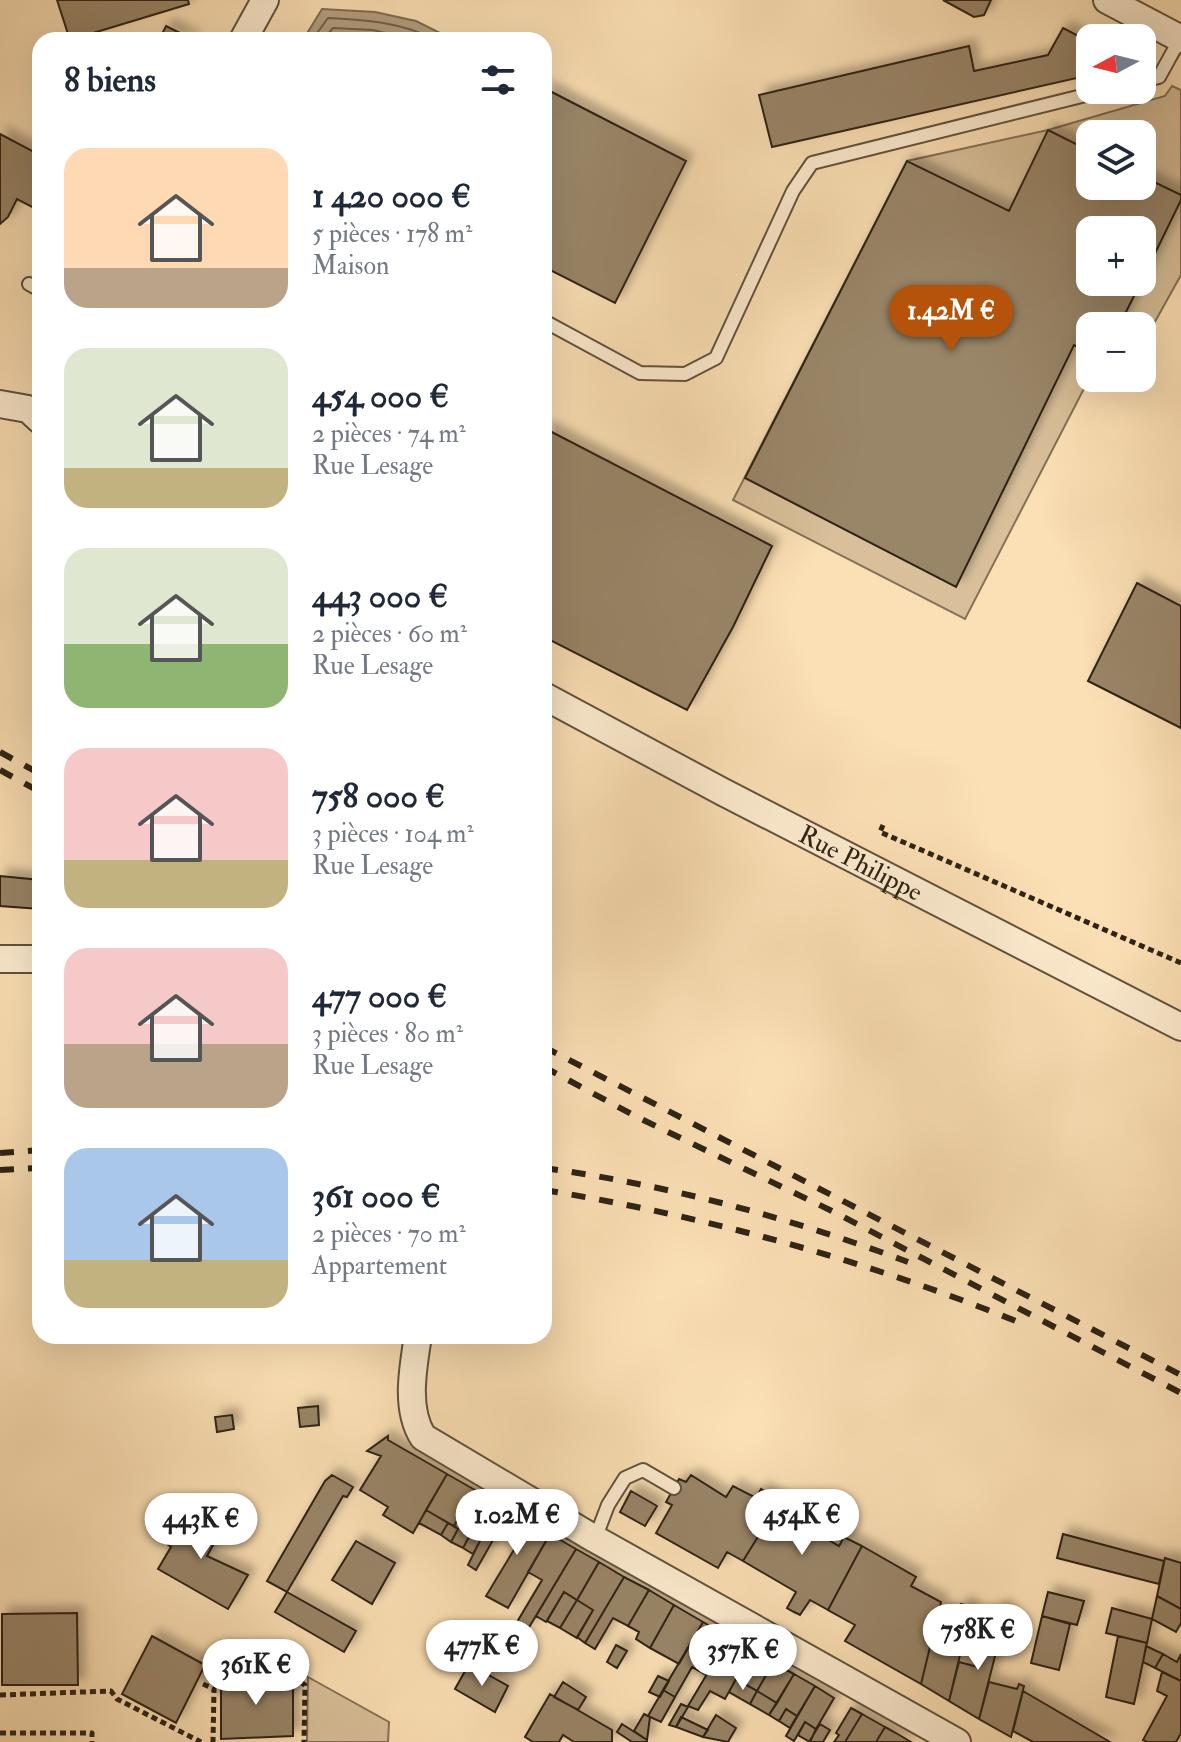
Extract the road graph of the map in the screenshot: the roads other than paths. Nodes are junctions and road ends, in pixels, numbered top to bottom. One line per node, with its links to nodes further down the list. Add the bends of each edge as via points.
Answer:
1 (265, 0): 3 (street)
2 (1107, 0): 4 (street)
3 (247, 32)
4 (1181, 39): 5 (lane)
5 (1156, 78)
6 (1076, 97): 7 (lane, via 812,163 793,191 716,358 685,374 640,373)
7 (552, 325)
8 (0, 404): 9 (street)
9 (32, 409)
10 (552, 700): 13 (street, Rue Philippe)
11 (0, 959): 12 (street)
12 (32, 959)
13 (1181, 1027)
14 (417, 1344): 16 (street, via 413,1413 423,1437)
15 (674, 1488): 16 (lane, via 643,1470 625,1478)
16 (595, 1539): 17 (street)
17 (957, 1742)

